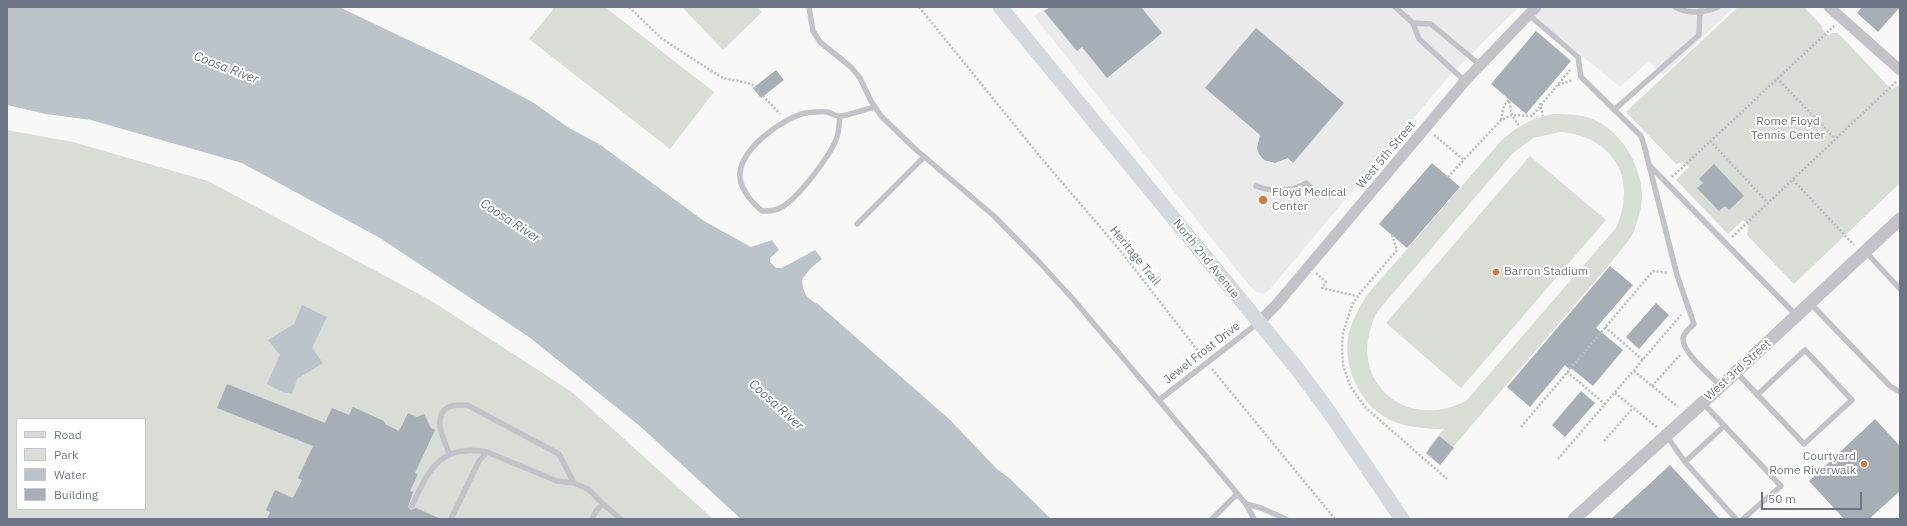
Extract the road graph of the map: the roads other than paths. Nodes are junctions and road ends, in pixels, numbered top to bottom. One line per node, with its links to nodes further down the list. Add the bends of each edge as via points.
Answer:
1 (809, 7): 13 (lane, via 813,31 820,42 851,67 860,78)
2 (1000, 7): 26 (main road, North 2nd Avenue)
3 (1395, 7): 9 (lane)
4 (1675, 7): 8 (lane, via 1682,11)
5 (1718, 7): 8 (lane)
6 (1533, 11): 10 (street, West 5th Street); 14 (lane, via 1578,57 1581,77)
7 (1838, 11): 11 (street)
8 (1700, 12): 14 (lane, via 1699,35)
9 (1413, 23): 10 (lane, via 1431,24); 12 (lane, via 1419,39)
10 (1480, 65): 12 (street, West 5th Street)
11 (1900, 70)
12 (1465, 81): 26 (street, West 5th Street, via 1309,267)
13 (875, 107): 15 (lane); 16 (lane, via 892,128)
14 (1614, 110): 17 (lane, via 1641,136)
15 (840, 116): 15 (lane, via 815,112 785,120 752,149 741,168 740,178 748,197 762,211 781,208 807,184 836,138)
16 (924, 157): 21 (lane); 31 (lane, via 994,216 1041,264)
17 (1650, 166): 25 (lane); 28 (lane, via 1677,275 1694,324 1683,338 1686,348)
18 (1256, 186): 19 (lane, via 1278,190 1299,188 1306,183)
19 (1318, 193)
20 (1900, 219): 22 (street, West 3rd Street)
21 (858, 224)
22 (1864, 253): 23 (lane); 24 (street, West 3rd Street)
23 (1900, 289)
24 (1810, 303): 25 (street, West 3rd Street); 29 (lane, via 1890,386)
25 (1797, 315): 27 (street, West 3rd Street)
26 (1258, 323): 31 (lane, Jewel Frost Drive); 49 (main road, North 2nd Avenue, via 1295,366)
27 (1736, 372): 28 (street, West 3rd Street); 30 (lane)
28 (1721, 386): 32 (street, West 3rd Street)
29 (1900, 392)
30 (1757, 395): 30 (lane, via 1804,444 1852,400 1805,350)
31 (1159, 400): 39 (lane)
32 (1702, 402): 33 (lane); 34 (street, West 3rd Street)
33 (1724, 426): 37 (lane); 52 (lane, via 1781,486)
34 (1666, 435): 37 (lane); 50 (street, West 3rd Street)
35 (487, 452): 36 (lane, via 473,449); 38 (lane, via 557,481); 43 (lane, via 479,461)
36 (449, 454): 38 (lane, via 439,424 443,412 451,406 467,405 559,454); 42 (lane, via 433,465)
37 (1685, 462): 51 (lane)
38 (574, 483): 40 (lane, via 588,489)
39 (1237, 494): 41 (lane); 46 (lane)
40 (603, 504): 44 (lane); 45 (lane)
41 (1246, 504): 47 (lane); 48 (lane)
42 (412, 506)
43 (451, 519)
44 (592, 519)
45 (621, 519)
46 (1212, 519)
47 (1254, 519)
48 (1286, 519)
49 (1402, 519)
50 (1574, 519)
51 (1736, 519)
52 (1744, 519)

